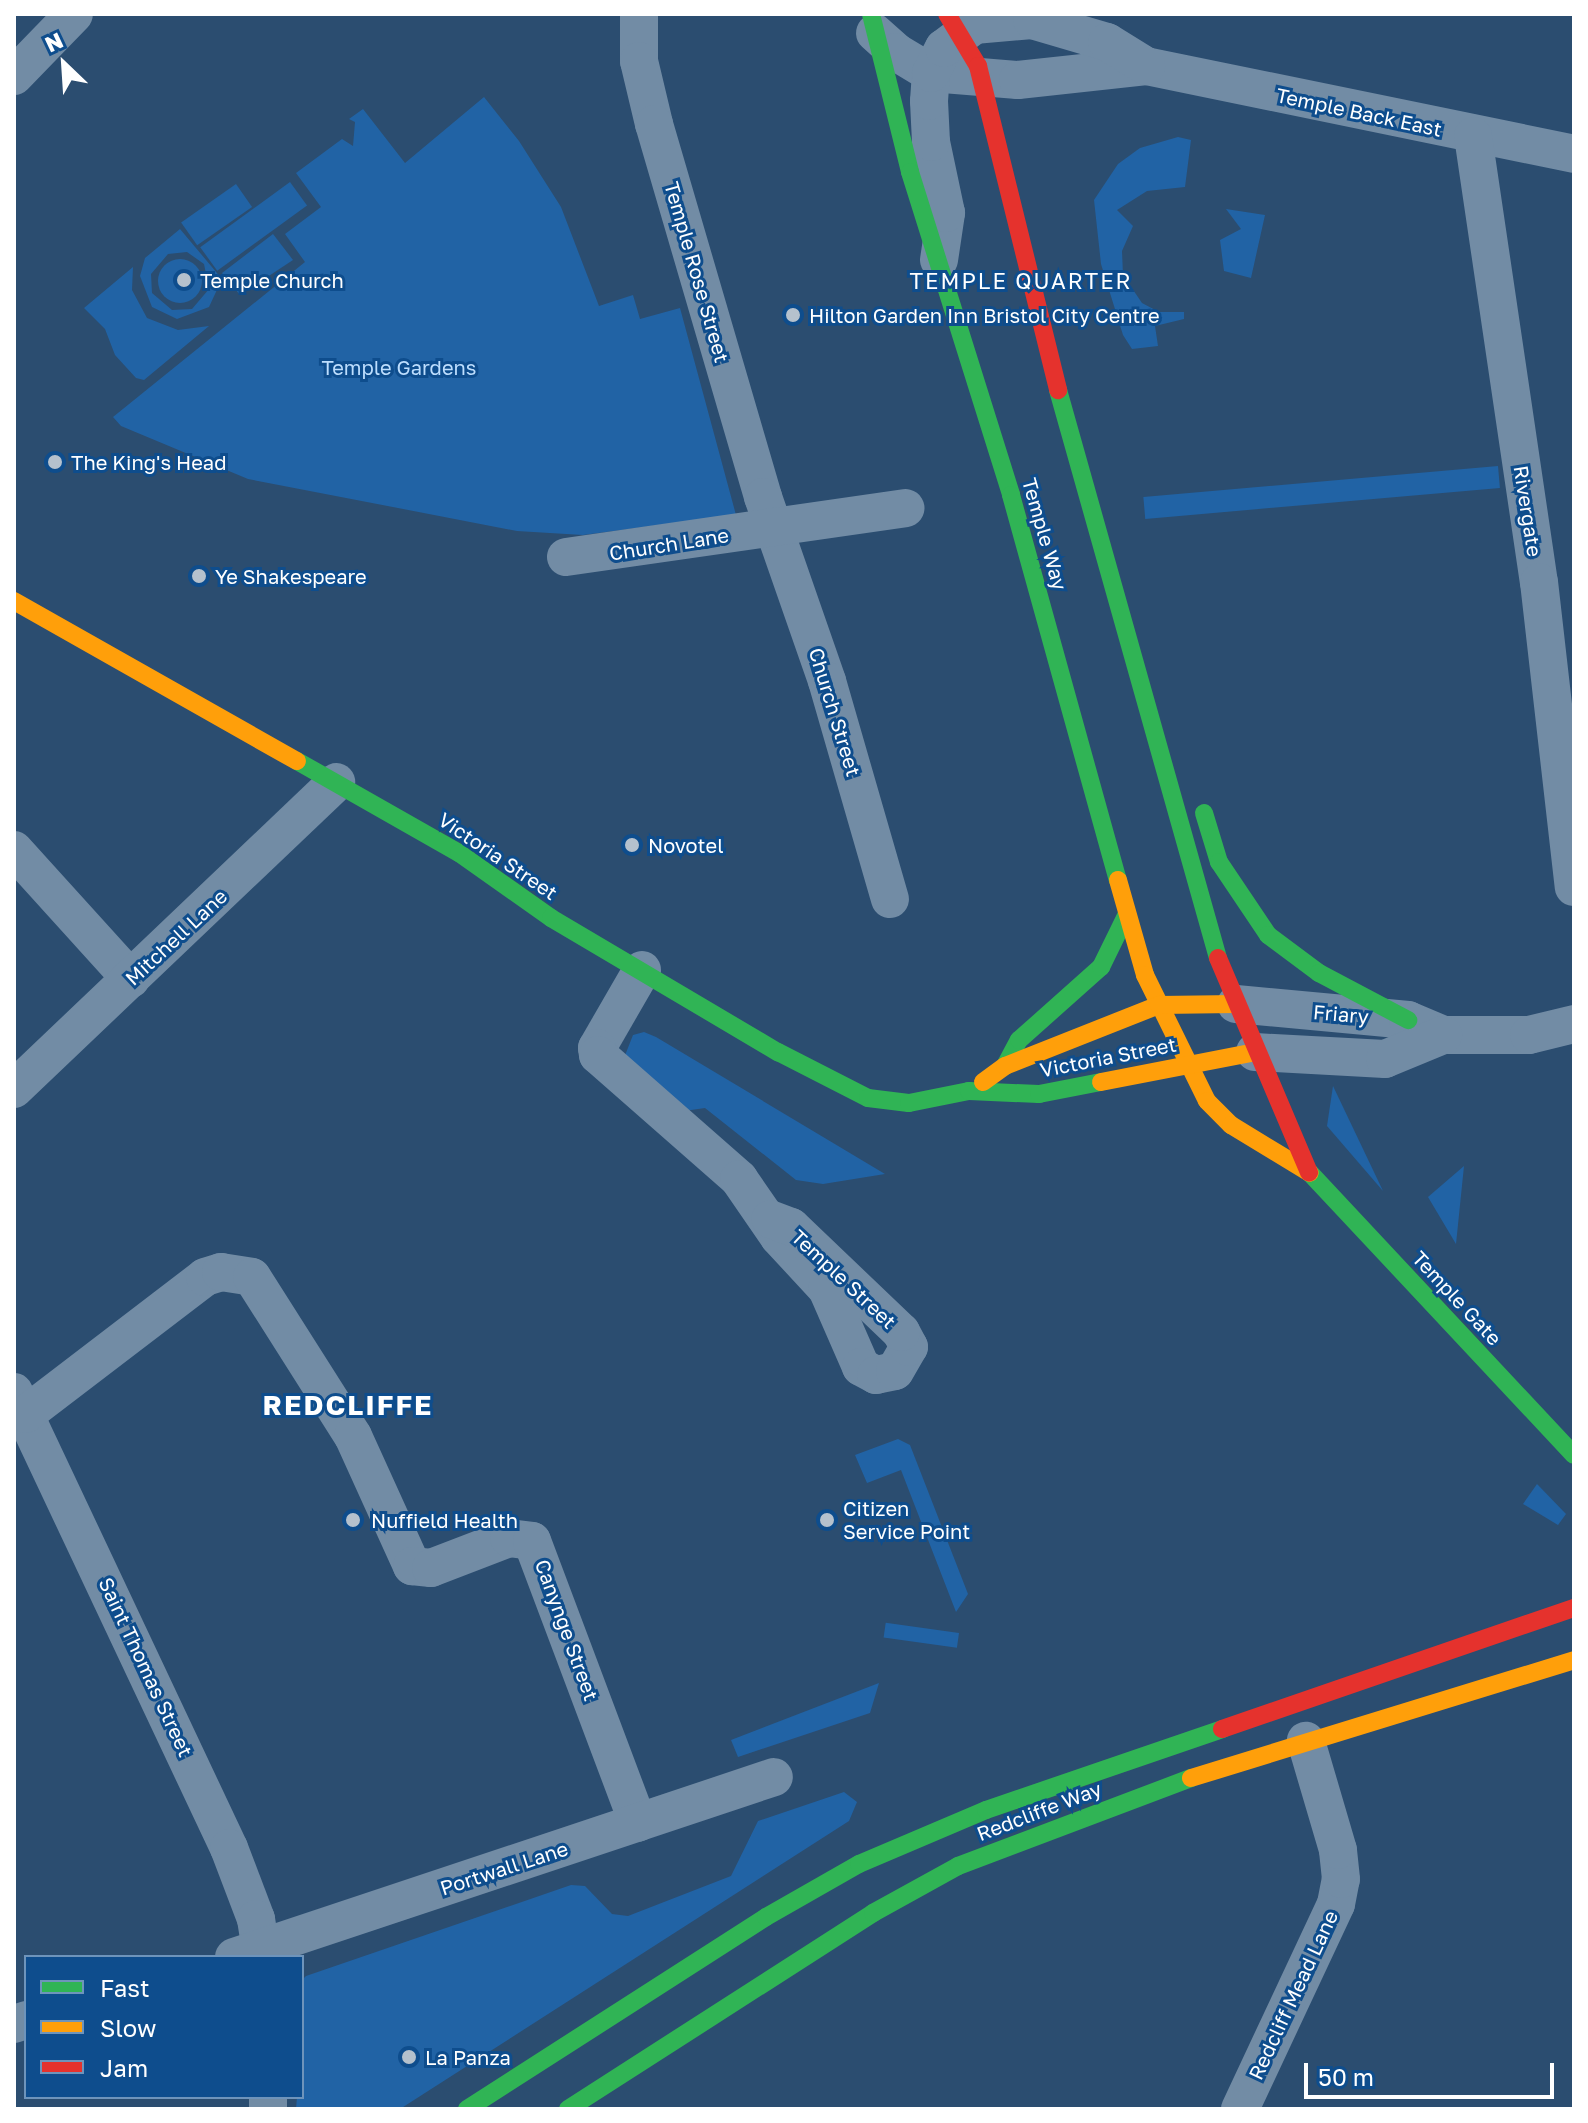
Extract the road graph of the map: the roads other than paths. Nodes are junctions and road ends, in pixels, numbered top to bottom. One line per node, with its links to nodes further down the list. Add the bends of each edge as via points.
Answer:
1 (74, 14): 8 (street)
2 (639, 14): 13 (street, Temple Rose Street, via 639,61 649,105)
3 (963, 22): 5 (street, Temple Back East, via 1032,20 1107,42); 6 (street); 7 (main road)
4 (873, 23): 6 (street, via 896,52); 11 (main road, Temple Way, via 910,172)
5 (1146, 66): 7 (street, Temple Back East); 9 (street, Temple Back East)
6 (931, 73): 7 (street, Temple Back East); 11 (street, via 931,142 946,213)
7 (979, 73): 16 (main road, via 1052,368)
8 (14, 76)
9 (1473, 136): 10 (street, Temple Back East); 19 (street, Rivergate, via 1539,582)
10 (1574, 154)
11 (939, 260): 21 (main road, Temple Way, via 1011,495)
12 (905, 508): 13 (street, Church Lane)
13 (773, 528): 14 (street, Church Lane); 20 (street, Church Street, via 827,681)
14 (566, 557)
15 (14, 601): 17 (main road, Victoria Street)
16 (1161, 766): 24 (main road); 26 (main road, via 1197,794 1219,862 1268,935 1319,973)
17 (336, 782): 22 (main road, Victoria Street); 23 (street, Mitchell Lane)
18 (14, 850): 23 (street)
19 (1574, 887)
20 (890, 899)
21 (1127, 914): 25 (main road, Temple Way); 31 (main road, via 1101,967 1019,1040)
22 (642, 970): 33 (main road, Victoria Street, via 786,1057 868,1098 909,1103); 35 (street, Temple Street, via 597,1048 598,1055 739,1179)
23 (131, 979): 32 (street, Mitchell Lane)
24 (1236, 1004): 25 (main road, Victoria Street); 26 (street, Friary); 29 (main road)
25 (1159, 1005): 30 (main road, Temple Way); 31 (main road, Victoria Street)
26 (1408, 1020): 28 (street, Friary)
27 (1574, 1024): 28 (street, Friary, via 1529,1035)
28 (1443, 1035): 29 (street, Friary, via 1385,1059)
29 (1255, 1052): 30 (main road, Victoria Street); 34 (main road, Temple Gate, via 1285,1107)
30 (1185, 1063): 33 (main road, Victoria Street, via 1039,1094); 34 (main road, Temple Gate, via 1207,1101 1231,1125)
31 (1005, 1066): 33 (main road, Victoria Street)
32 (14, 1089)
33 (969, 1091)
34 (1309, 1172): 37 (main road, Temple Gate)
35 (770, 1219)
36 (20, 1403): 42 (street, Canynge Street, via 205,1277 221,1272 252,1277 353,1436 404,1559 412,1566 431,1568 509,1538 532,1541); 43 (street, Saint Thomas Street, via 229,1848 256,1919)
37 (1574, 1455)
38 (1574, 1608): 44 (main road, Redcliffe Way, via 986,1810 859,1864 766,1917)
39 (1574, 1660): 40 (main road, Redcliffe Way)
40 (1306, 1741): 45 (main road, Redcliffe Way, via 1013,1842 917,1886); 46 (street, Redcliff Mead Lane, via 1338,1850 1341,1879 1336,1904)
41 (774, 1777): 42 (street, Portwall Lane)
42 (638, 1823): 43 (street, Portwall Lane)
43 (252, 1954)
44 (467, 2109)
45 (568, 2109)
46 (1240, 2109)

